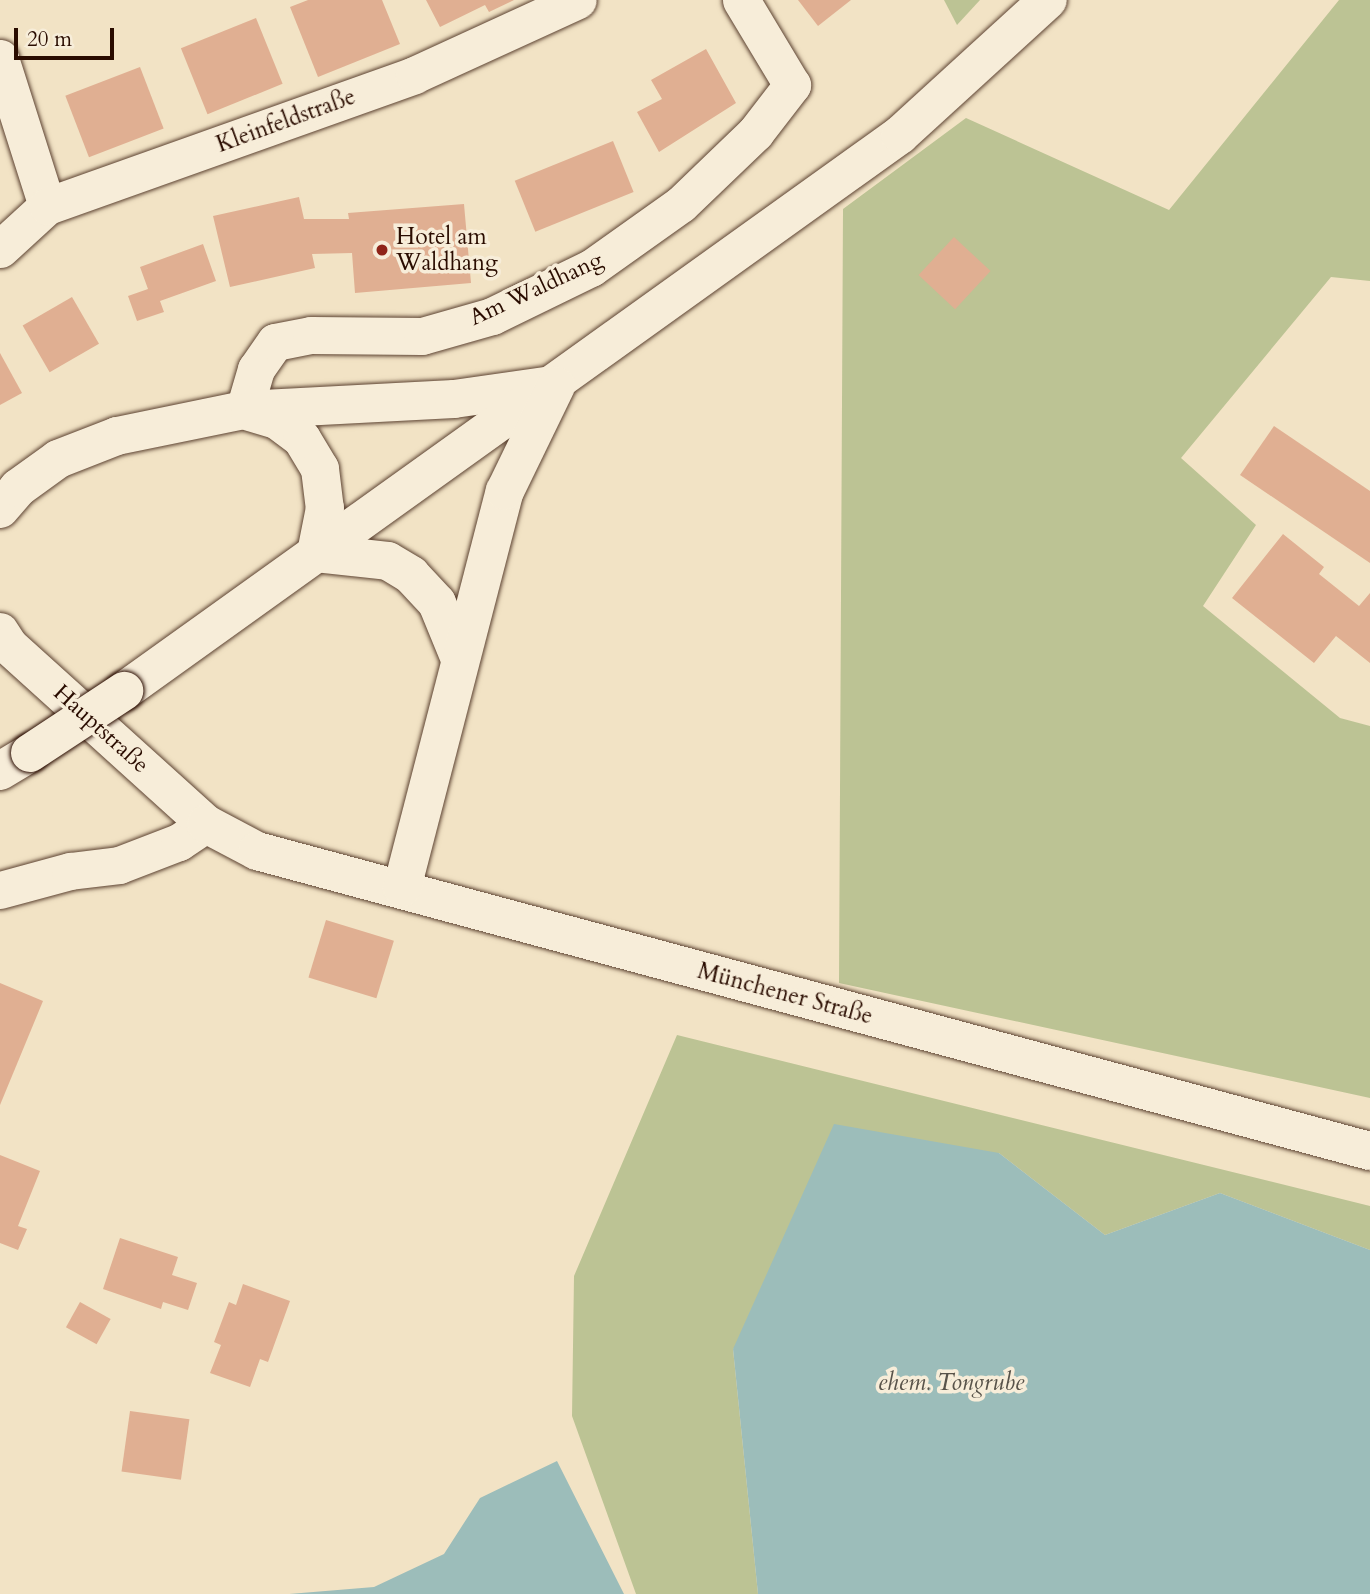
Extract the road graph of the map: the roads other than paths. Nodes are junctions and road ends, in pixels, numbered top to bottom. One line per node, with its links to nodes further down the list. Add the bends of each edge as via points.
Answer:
1 (578, 0): 5 (street, Kleinfeldstraße, via 414,75)
2 (741, 0): 8 (street, Am Waldhang, via 792,85 755,133 681,204 591,268 492,316 422,336 311,335 275,342 257,369)
3 (1048, 0): 7 (main road, via 900,135)
4 (0, 58): 5 (street)
5 (47, 206): 6 (street, Kleinfeldstraße)
6 (0, 250)
7 (557, 384): 8 (main road, via 454,399); 10 (main road); 12 (main road, via 505,491)
8 (244, 410): 9 (main road, via 117,436 58,459 18,488); 10 (main road, via 277,420 302,439 320,470 325,508)
9 (0, 509)
10 (316, 553): 12 (main road, via 388,561 411,575 437,603); 13 (main road, bridge, via 124,691)
11 (0, 632): 14 (main road, Hauptstraße, via 9,646)
12 (460, 659): 15 (main road)
13 (15, 762)
14 (206, 824): 15 (main road, Münchener Straße, via 257,851); 16 (street, via 179,842 119,865 69,871)
15 (402, 888): 17 (main road, Münchener Straße)
16 (0, 890)
17 (1370, 1151)

